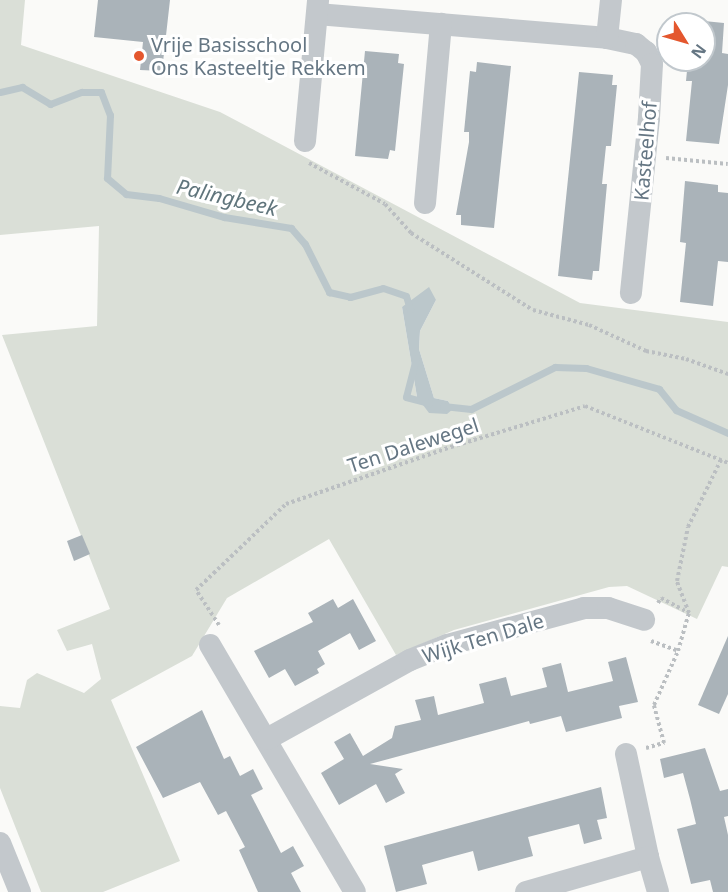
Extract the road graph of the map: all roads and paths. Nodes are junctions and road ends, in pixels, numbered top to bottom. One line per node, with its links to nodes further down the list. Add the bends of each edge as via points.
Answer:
1 (611, 0): 4 (street)
2 (318, 7): 3 (street, Kasteelhof); 5 (street, Kasteelhof)
3 (441, 24): 4 (street, Kasteelhof); 8 (street)
4 (607, 39): 6 (street, Kasteelhof, via 636,44 652,64)
5 (304, 150): 10 (path, via 385,204 411,233 532,310 590,325 646,351 686,359)
6 (645, 156): 7 (path); 9 (street, Kasteelhof)
7 (728, 164)
8 (425, 203)
9 (631, 293)
10 (728, 374)
11 (721, 460): 12 (path, Ten Dalewegel); 14 (path, Ten Dalewegel, via 585,406 286,504 196,590 220,626); 15 (path, via 688,527 677,581 689,613)
12 (728, 463)
13 (648, 631): 15 (path); 16 (street, Wijk Ten Dale, via 608,609 584,608 447,645 411,660)
14 (210, 645): 16 (street)
15 (678, 651): 17 (path, via 654,705 664,743)
16 (267, 739): 21 (street)
17 (626, 754): 19 (street)
18 (0, 843): 20 (street)
19 (648, 857): 22 (street); 23 (street)
20 (20, 892)
21 (355, 892)
22 (526, 892)
23 (658, 892)

